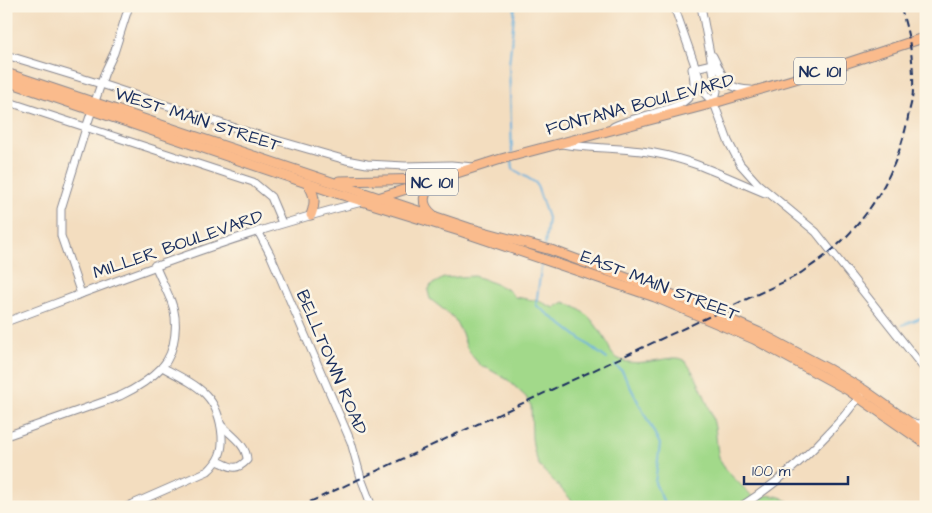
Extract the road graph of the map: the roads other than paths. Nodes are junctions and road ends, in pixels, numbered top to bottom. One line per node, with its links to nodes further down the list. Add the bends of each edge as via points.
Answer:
1 (130, 6): 12 (street)
2 (674, 6): 6 (street)
3 (701, 6): 5 (street)
4 (926, 37): 13 (main road, FONTANA BOULEVARD / NC 101)
5 (711, 51): 8 (street); 13 (street, via 726,83 738,90)
6 (690, 54): 9 (street); 18 (street, via 695,83 690,96 675,107 623,122)
7 (6, 55): 12 (street)
8 (712, 64): 9 (street); 15 (street, via 717,91)
9 (695, 68): 15 (street, via 705,94)
10 (6, 73): 16 (main road, WEST MAIN STREET)
11 (6, 81): 16 (main road, WEST MAIN STREET)
12 (101, 84): 16 (street); 20 (street, via 325,155 386,165)
13 (754, 90): 15 (main road, FONTANA BOULEVARD / NC 101)
14 (6, 101): 17 (street)
15 (714, 102): 18 (main road, FONTANA BOULEVARD / NC 101); 25 (street, via 740,164)
16 (94, 106): 17 (street); 22 (main road, WEST MAIN STREET); 23 (main road, WEST MAIN STREET)
17 (86, 128): 29 (street, via 253,182 271,197); 32 (street, via 60,218 61,236)
18 (606, 132): 19 (main road, FONTANA BOULEVARD / NC 101)
19 (558, 144): 20 (main road, FONTANA BOULEVARD / NC 101); 25 (street, via 631,150 677,158 718,172)
20 (478, 167): 21 (main road, FONTANA BOULEVARD / NC 101)
21 (442, 179): 22 (main road); 24 (main road, FONTANA BOULEVARD / NC 101); 28 (main road, via 428,189 424,198 424,206)
22 (332, 181): 24 (main road, WEST MAIN STREET)
23 (307, 183): 26 (main road, WEST MAIN STREET); 27 (main road, via 315,199)
24 (379, 198): 26 (main road, FONTANA BOULEVARD / NC 101); 28 (main road, EAST MAIN STREET)
25 (775, 198): 35 (street, via 816,232)
26 (363, 202): 27 (street, MILLER BOULEVARD); 36 (main road, EAST MAIN STREET, via 655,297 754,339)
27 (311, 215): 29 (street, MILLER BOULEVARD)
28 (434, 216): 36 (main road, EAST MAIN STREET, via 546,248 717,313 783,344)
29 (282, 223): 30 (street, MILLER BOULEVARD)
30 (258, 231): 31 (street, MILLER BOULEVARD); 45 (street, BELLTOWN ROAD, via 351,442)
31 (155, 265): 32 (street, MILLER BOULEVARD); 34 (street, via 171,301 175,321 171,350)
32 (81, 294): 33 (street, MILLER BOULEVARD)
33 (6, 322)
34 (162, 367): 39 (street, via 190,382 207,396); 41 (street, via 134,389)
35 (926, 371)
36 (862, 395): 37 (main road, EAST MAIN STREET); 42 (main road, EAST MAIN STREET); 46 (street, via 802,461)
37 (909, 421): 38 (street); 40 (main road, EAST MAIN STREET)
38 (926, 423)
39 (221, 425): 43 (street, via 222,445); 43 (street, via 244,447 247,460 236,468)
40 (926, 434)
41 (6, 436)
42 (926, 444)
43 (218, 461): 44 (street, via 208,471)
44 (126, 507)
45 (372, 507)
46 (740, 507)

